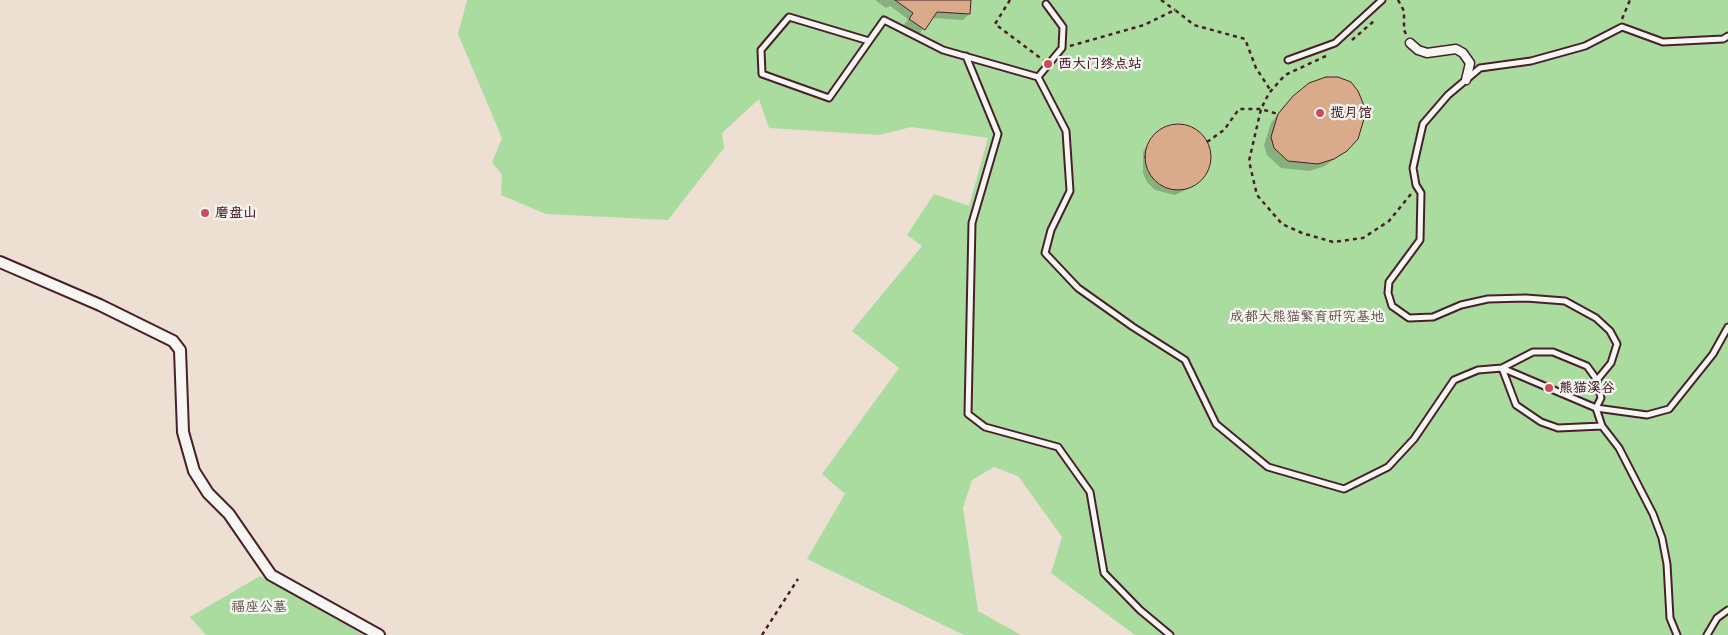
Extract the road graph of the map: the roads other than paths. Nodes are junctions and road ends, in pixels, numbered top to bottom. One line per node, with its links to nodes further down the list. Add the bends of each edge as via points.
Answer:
1 (1382, 0): 7 (lane, via 1336,43)
2 (1046, 4): 8 (lane, via 1063,27 1062,48)
3 (1728, 36): 9 (lane, via 1723,39 1663,42 1622,27 1585,46 1531,61 1480,68)
4 (869, 41): 4 (lane, via 829,98 762,74 761,50 789,17); 6 (lane, via 884,20 943,50)
5 (1410, 43): 9 (street, via 1427,53 1456,49 1463,53 1470,63)
6 (966, 56): 8 (lane); 18 (lane, via 998,134 972,223 968,414 985,427 1058,447 1090,492 1104,573)
7 (1288, 60)
8 (1038, 76): 12 (lane, via 1066,131 1070,191 1051,230 1045,253 1078,288 1185,360 1216,424 1268,467 1344,489 1388,467 1414,439 1454,380 1478,370)
9 (1466, 80): 13 (lane, via 1423,124 1413,168 1420,193 1420,240 1389,282 1392,306 1408,318 1433,317 1461,305 1488,299 1565,301 1596,318 1610,331 1617,344 1611,363)
10 (0, 262): 17 (street, via 173,341 180,350 183,432 194,471 208,493 229,514 271,575)
11 (1728, 327): 14 (lane, via 1712,354 1669,409 1647,415)
12 (1502, 368): 13 (lane, via 1533,352 1553,352 1587,366); 14 (lane); 15 (lane, via 1516,405 1542,422 1558,428)
13 (1597, 380): 14 (lane, via 1601,398)
14 (1596, 408): 15 (lane)
15 (1602, 426): 19 (lane, via 1619,448 1659,530 1667,564 1670,618)
16 (1728, 610): 20 (lane, via 1717,618)
17 (379, 635)
18 (1170, 635)
19 (1677, 635)
20 (1707, 635)

